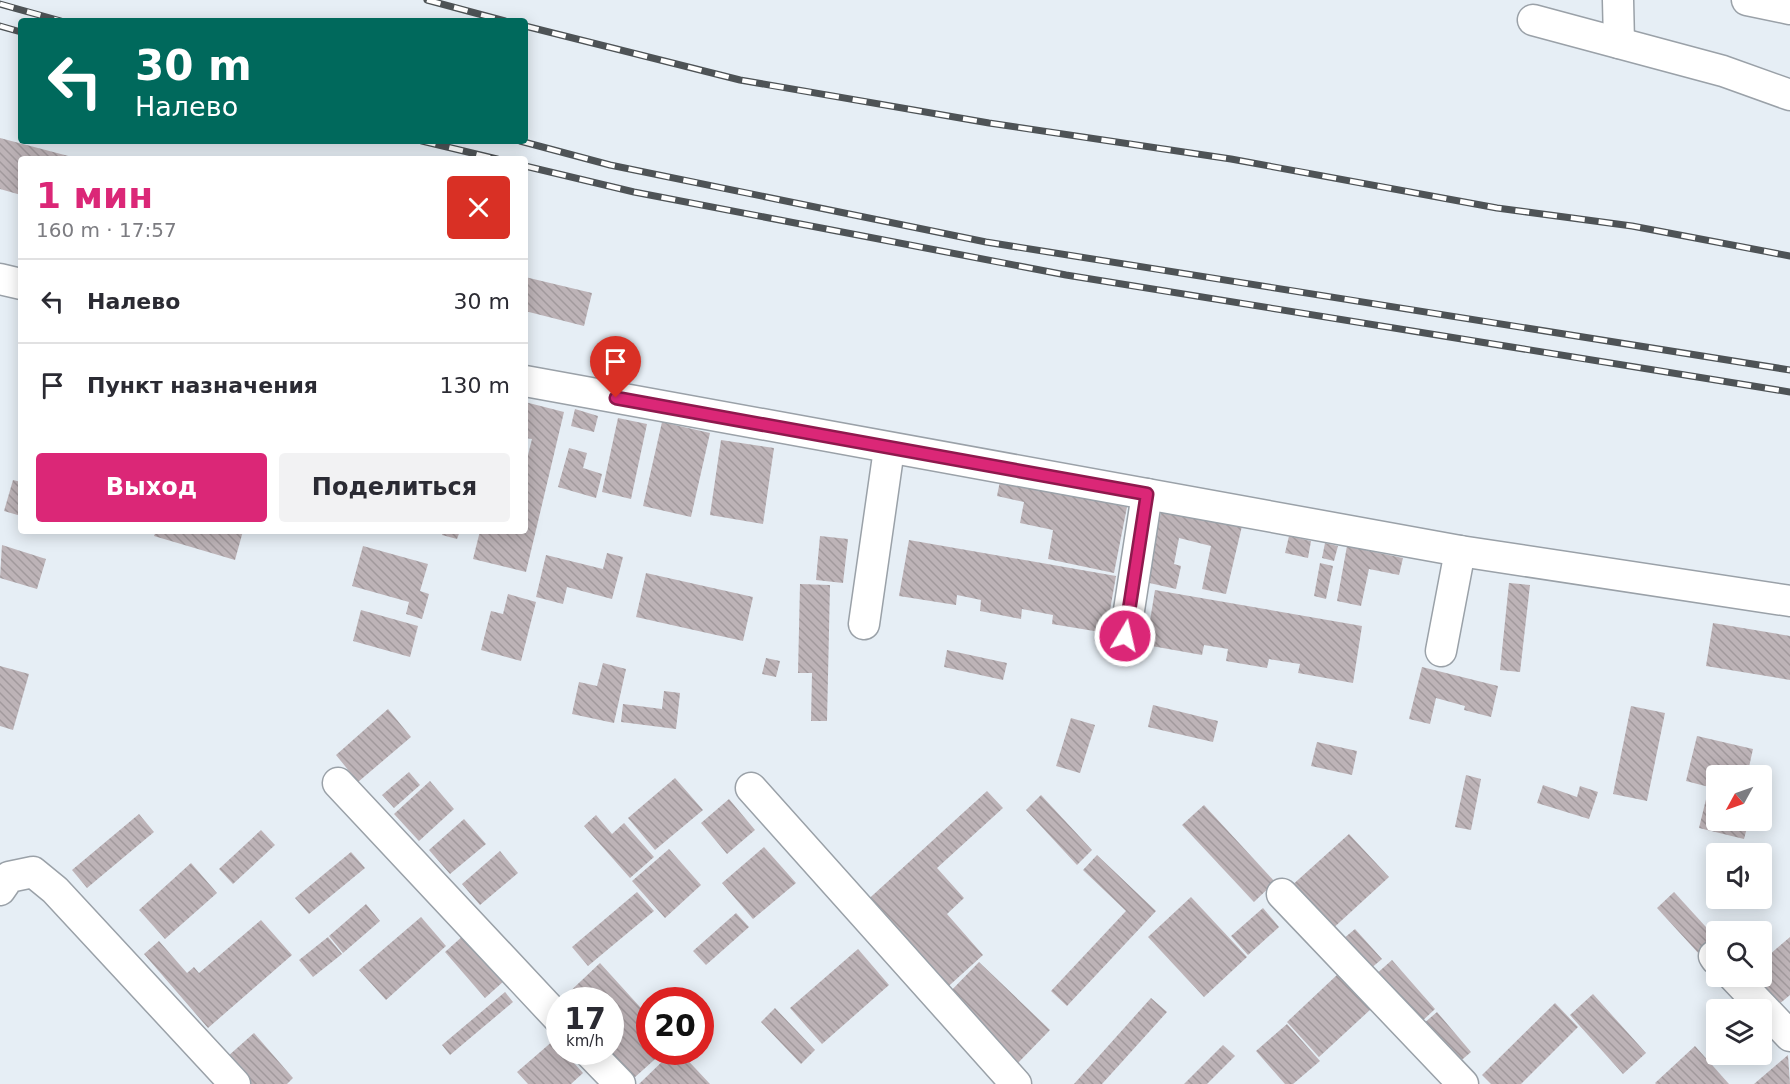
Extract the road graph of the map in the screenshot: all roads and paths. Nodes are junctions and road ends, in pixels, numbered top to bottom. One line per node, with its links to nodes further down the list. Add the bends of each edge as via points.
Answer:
1 (1618, 0): 5 (street)
2 (1747, 0): 3 (street)
3 (1790, 9)
4 (1533, 20): 5 (street)
5 (1619, 43): 6 (street, via 1723,71)
6 (1790, 95)
7 (0, 279): 8 (street)
8 (18, 283)
9 (528, 382): 10 (street)
10 (889, 449): 11 (street); 14 (street)
11 (1147, 494): 12 (street); 15 (street)
12 (1460, 551): 13 (street); 16 (street)
13 (1790, 602)
14 (864, 624)
15 (1125, 636)
16 (1441, 651)
17 (338, 783): 22 (street)
18 (751, 788): 27 (street)
19 (0, 890): 25 (street, via 9,877 33,872 55,890)
20 (1282, 894): 28 (street)
21 (1743, 987): 23 (street)
22 (546, 1005)
23 (1790, 1036)
24 (602, 1065): 26 (street)
25 (235, 1084)
26 (620, 1084)
27 (1016, 1084)
28 (1463, 1084)

